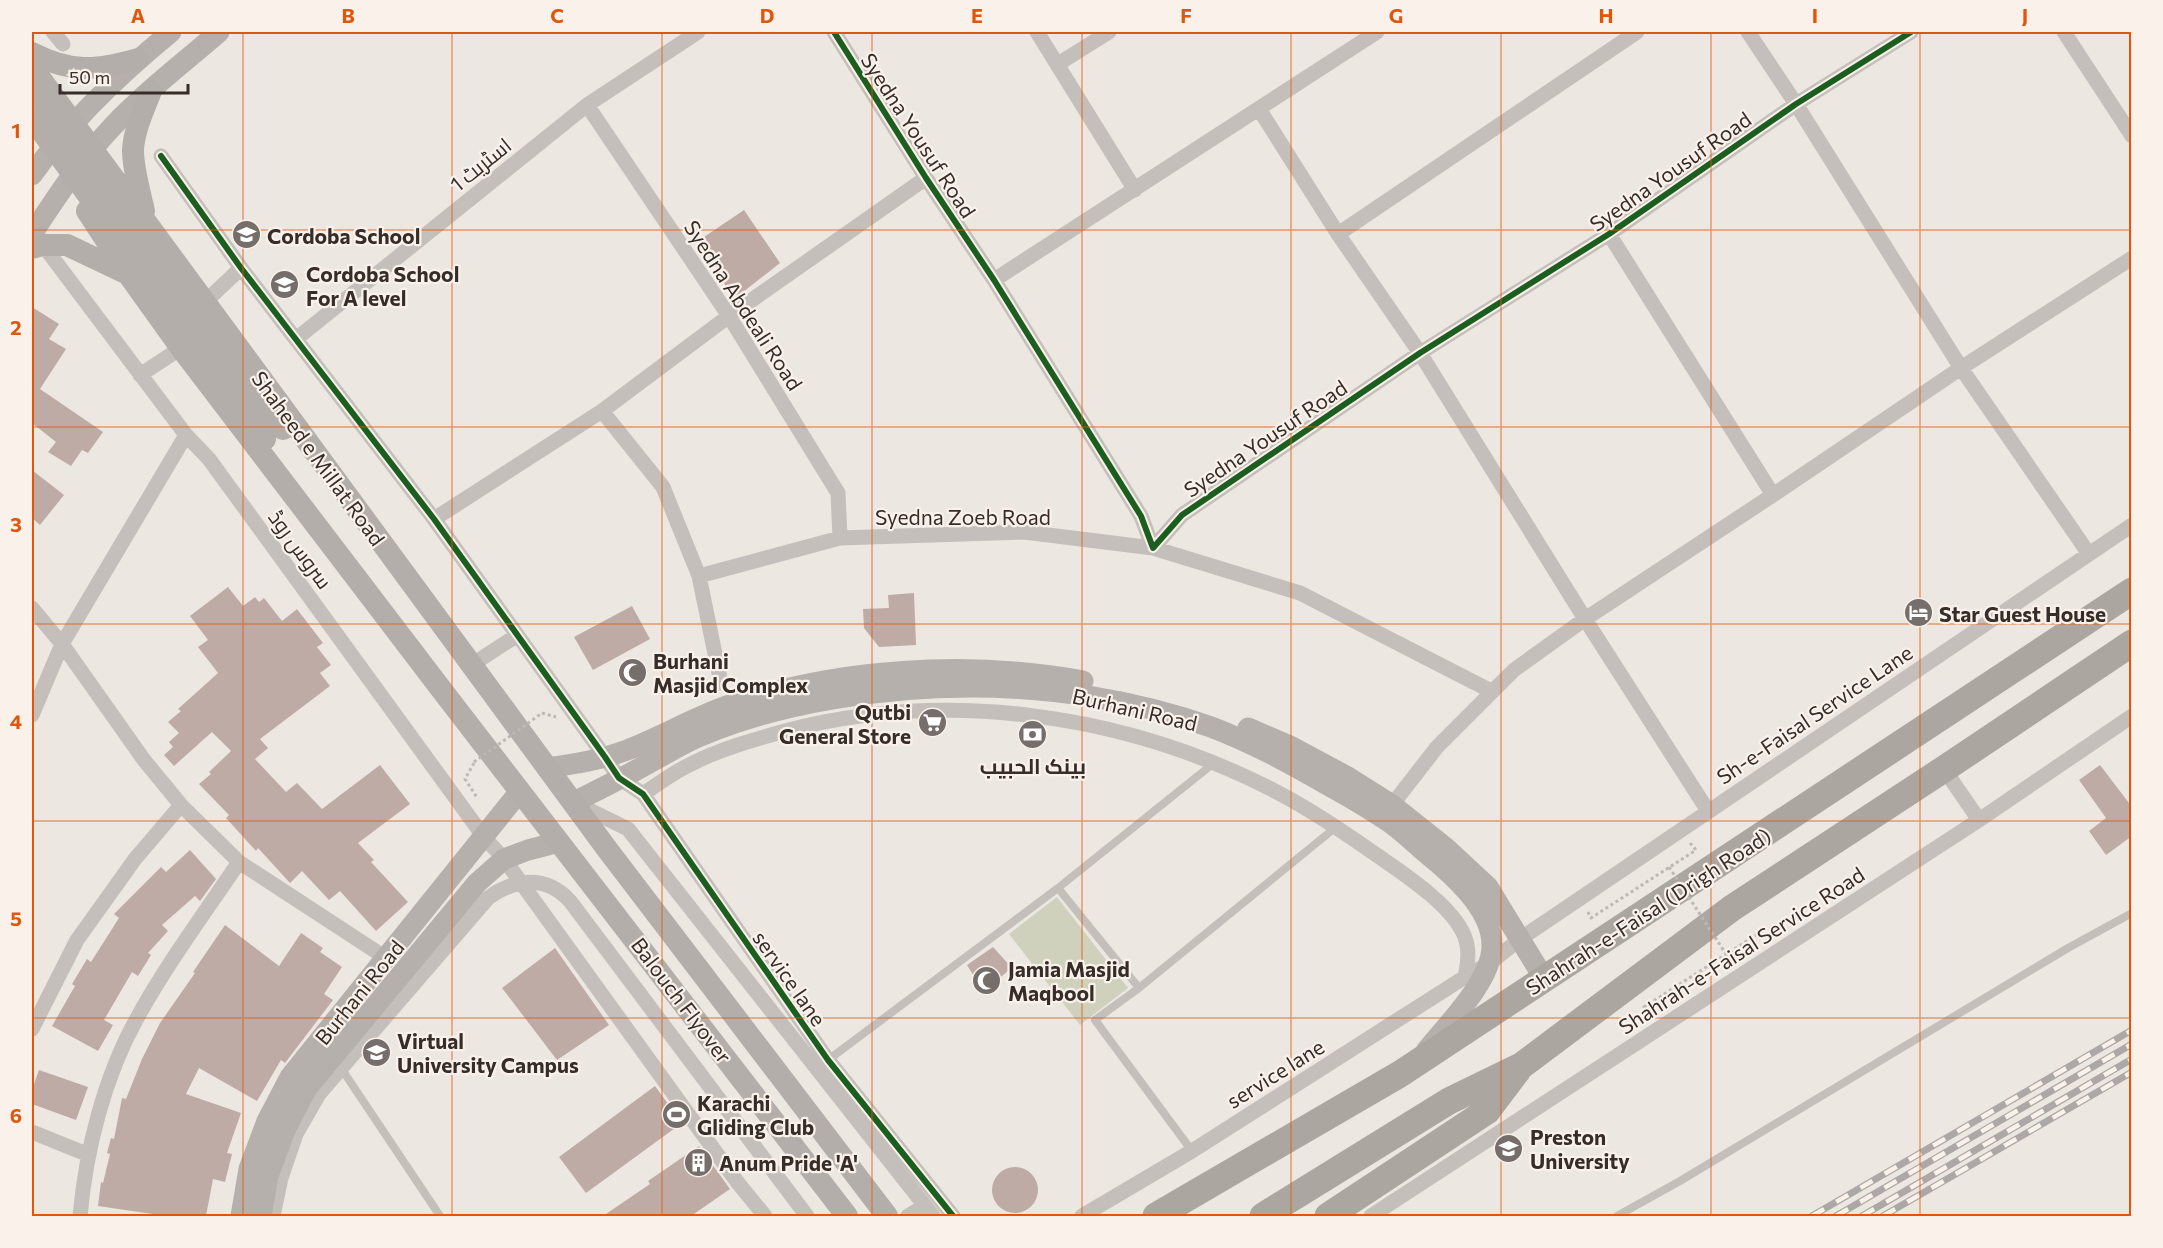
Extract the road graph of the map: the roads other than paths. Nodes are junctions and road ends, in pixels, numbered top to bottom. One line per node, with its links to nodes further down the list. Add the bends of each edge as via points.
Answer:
1 (53, 32): 13 (street)
2 (171, 32): 15 (street)
3 (219, 32): 19 (street)
4 (698, 32): 22 (street, اسٹریٹ 1)
5 (834, 32): 32 (street, Syedna Yousuf Road)
6 (1037, 32): 16 (street)
7 (1109, 32): 16 (street)
8 (1377, 32): 23 (street)
9 (1637, 32): 38 (street)
10 (1748, 32): 21 (street)
11 (1911, 32): 21 (street, Syedna Yousuf Road)
12 (2064, 32): 27 (street)
13 (63, 44)
14 (32, 53): 15 (main road, via 69,68 109,68)
15 (138, 59): 25 (street)
16 (1058, 64): 34 (street)
17 (32, 67): 20 (main road, Shaheed e Millat Road)
18 (32, 85): 53 (main road, bridge)
19 (151, 91): 28 (street); 37 (main road, via 133,150)
20 (57, 103): 25 (main road, Shaheed e Millat Road); 26 (main road, via 58,126 53,133 46,137)
21 (1796, 104): 39 (street, Syedna Yousuf Road); 50 (street)
22 (587, 105): 46 (street, Syedna Abdeali Road); 47 (street, اسٹریٹ 1)
23 (1258, 109): 34 (street); 38 (street)
24 (32, 118): 53 (main road, bridge)
25 (74, 124): 28 (main road, Shaheed e Millat Road); 29 (street)
26 (32, 134): 29 (main road, Shaheed e Millat Road)
27 (2132, 136)
28 (93, 149): 33 (street); 35 (main road, Shaheed e Millat Road)
29 (46, 154): 31 (street); 33 (main road, Shaheed e Millat Road)
30 (161, 156): 42 (street, service lane)
31 (32, 175)
32 (926, 178): 44 (street, Syedna Yousuf Road); 46 (street)
33 (68, 182): 36 (main road, Shaheed e Millat Road); 40 (street)
34 (1135, 189): 44 (street)
35 (123, 190): 36 (main road, via 109,192 96,202); 37 (main road, Shaheed e Millat Road)
36 (93, 220): 43 (main road, Shaheed e Millat Road)
37 (148, 225): 45 (main road, Shaheed e Millat Road)
38 (1338, 234): 49 (street)
39 (1609, 234): 49 (street, Syedna Yousuf Road); 55 (street)
40 (35, 242): 43 (main road, via 67,245); 51 (street, سروس روڈ)
41 (2132, 258): 50 (street)
42 (241, 268): 45 (street); 47 (street, service lane)
43 (128, 274): 48 (main road, Shaheed e Millat Road)
44 (994, 280): 59 (street, Syedna Yousuf Road, via 1141,516)
45 (204, 302): 68 (main road, Shaheed e Millat Road)
46 (729, 316): 52 (street); 58 (street, Syedna Abdeali Road, via 838,493)
47 (296, 339): 56 (street, service lane)
48 (181, 348): 51 (street); 70 (main road, Shaheed e Millat Road)
49 (1420, 353): 59 (street, Syedna Yousuf Road, via 1182,514); 64 (street)
50 (1961, 368): 55 (street); 60 (street)
51 (140, 375): 54 (street, سروس روڈ)
52 (602, 411): 56 (street); 61 (street, via 663,487)
53 (274, 434): 68 (main road, via 375,556 456,663); 70 (main road, via 437,671)
54 (186, 435): 67 (street); 88 (street, سروس روڈ, via 209,459)
55 (1773, 495): 64 (street)
56 (434, 519): 65 (street, service lane)
57 (2132, 525): 60 (street, Sh-e-Faisal Service Lane)
58 (840, 538): 59 (street, Syedna Zoeb Road, via 1024,532); 61 (street, Syedna Zoeb Road)
59 (1153, 548): 71 (street, Syedna Zoeb Road, via 1300,592)
60 (2089, 554): 84 (street, Sh-e-Faisal Service Lane)
61 (699, 576): 69 (street)
62 (2132, 591): 100 (highway, Shahrah-e-Faisal (Drigh Road))
63 (32, 608): 67 (street)
64 (1585, 619): 71 (street); 84 (street)
65 (516, 636): 68 (street); 74 (street, service lane)
66 (2132, 643): 77 (highway, Shahrah-e-Faisal (Drigh Road))
67 (62, 645): 72 (street); 82 (street)
68 (474, 671): 76 (main road, Shaheed e Millat Road)
69 (721, 683)
70 (441, 689): 79 (main road, Shaheed e Millat Road)
71 (1491, 690): 83 (street, via 1437,747)
72 (32, 716)
73 (2132, 716): 86 (street, Shahrah-e-Faisal Service Road)
74 (605, 757): 76 (street); 78 (street, service lane); 83 (street, via 726,706 794,686 842,678 967,670 1028,674 1123,689 1215,714 1292,747)
75 (1214, 763): 80 (street, via 1115,730 1070,720 1026,714 914,711 846,718 764,737 690,764); 87 (street, via 1268,787); 94 (lane)
76 (547, 768): 81 (main road, Shaheed e Millat Road)
77 (1944, 769): 86 (street); 105 (highway, Shahrah-e-Faisal (Drigh Road), via 1732,908)
78 (619, 778): 80 (street, service lane); 81 (street, Burhani Road); 98 (street, Burhani Road, via 725,726 844,697 969,687 1025,689 1120,703 1211,727 1282,759 1386,820 1438,862 1475,900 1488,923)
79 (520, 791): 85 (main road, Shaheed e Millat Road); 88 (street, Burhani Road)
80 (642, 794): 103 (street, service lane)
81 (574, 802): 90 (main road, Shaheed e Millat Road); 110 (street, via 628,830)
82 (181, 805): 92 (street); 102 (street, via 135,859 77,940)
83 (1392, 805): 96 (street, via 1488,887)
84 (1708, 811): 96 (street, Sh-e-Faisal Service Lane)
85 (537, 814): 89 (main road, Balouch Flyover)
86 (1979, 820): 126 (street, Shahrah-e-Faisal Service Road)
87 (1336, 827): 99 (street, via 1408,878 1449,913 1466,943); 101 (lane)
88 (484, 837): 91 (street, سروس روڈ); 97 (street, Burhani Road)
89 (558, 842): 91 (street, Burhani Road); 118 (main road, Balouch Flyover)
90 (607, 849): 119 (main road, Balouch Flyover)
91 (504, 859): 93 (street, سروس روڈ); 113 (street, Burhani Road, via 477,883 307,1088 285,1130 268,1176)
92 (239, 862): 97 (street); 109 (street, via 136,1021 103,1096)
93 (520, 882): 106 (street, via 488,898); 116 (street); 117 (street, via 552,886 570,901)
94 (1058, 888): 101 (lane); 103 (lane)
95 (2132, 913): 127 (lane)
96 (1520, 939): 98 (street, Sh-e-Faisal Service Lane); 100 (street)
97 (386, 958): 112 (street, Burhani Road, via 290,1077 267,1121 249,1169)
98 (1490, 963): 99 (street, service lane); 104 (street, Burhani Road, via 1481,981)
99 (1465, 977): 108 (street, service lane)
100 (1545, 980): 104 (highway, Shahrah-e-Faisal (Drigh Road))
101 (1139, 988): 108 (lane, via 1095,1020)
102 (32, 1029)
103 (828, 1060): 121 (street, service lane)
104 (1418, 1061): 123 (highway, Shahrah-e-Faisal (Drigh Road))
105 (1521, 1066): 124 (highway, Shahrah-e-Faisal (Drigh Road), via 1449,1101); 125 (highway, via 1487,1111)
106 (341, 1068): 114 (street, via 319,1094 296,1134 280,1178); 115 (lane)
107 (32, 1132): 109 (street)
108 (1192, 1150): 122 (street, service lane)
109 (89, 1155): 111 (street)
110 (929, 1211): 120 (street)
111 (80, 1216)
112 (241, 1216)
113 (261, 1216)
114 (273, 1216)
115 (440, 1216)
116 (765, 1216)
117 (807, 1216)
118 (847, 1216)
119 (887, 1216)
120 (908, 1216)
121 (953, 1216)
122 (1082, 1216)
123 (1156, 1216)
124 (1263, 1216)
125 (1328, 1216)
126 (1371, 1216)
127 (1617, 1216)

